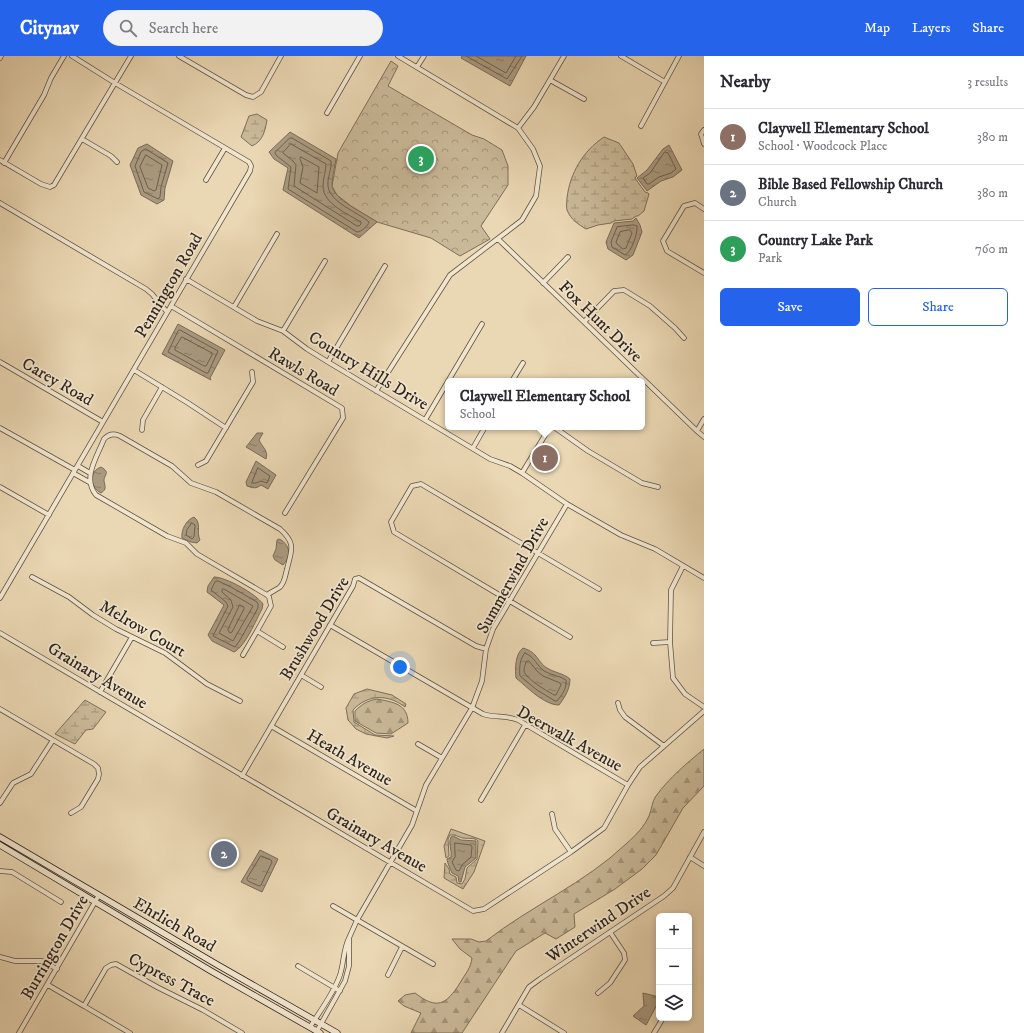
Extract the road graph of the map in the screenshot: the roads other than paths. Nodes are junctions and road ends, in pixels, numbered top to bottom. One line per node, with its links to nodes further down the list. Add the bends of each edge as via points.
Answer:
1 (64, 56): 24 (street, via 44,95)
2 (72, 56): 15 (street, Pennington Road)
3 (131, 56): 15 (street)
4 (179, 56): 5 (street, via 253,97 260,92)
5 (281, 56)
6 (360, 56): 17 (street)
7 (398, 56): 12 (street)
8 (424, 56): 12 (street)
9 (564, 56): 13 (street)
10 (621, 56): 14 (street)
11 (679, 56): 14 (street)
12 (417, 68): 19 (street)
13 (550, 80): 16 (street); 19 (street)
14 (665, 82): 18 (street)
15 (115, 83): 21 (street); 23 (street, Pennington Road)
16 (584, 99)
17 (327, 112)
18 (641, 126)
19 (518, 128): 30 (street, via 533,148 540,166 536,196 522,220)
20 (704, 130): 22 (street, via 701,134)
21 (82, 139): 24 (street, via 58,181 50,187); 25 (street, via 111,156)
22 (704, 144)
23 (225, 148): 26 (street); 35 (street, Pennington Road, via 249,162 250,171)
24 (2, 161)
25 (116, 162)
26 (206, 180)
27 (0, 203): 39 (street, via 146,289)
28 (704, 209): 34 (street, via 695,203 684,206 663,241 667,251)
29 (277, 234): 38 (street)
30 (498, 239): 36 (street, Fox Hunt Drive); 55 (street, via 450,276)
31 (568, 257): 36 (street)
32 (326, 261): 42 (street)
33 (385, 266): 45 (street)
34 (704, 273)
35 (186, 280): 37 (street, Pennington Road); 38 (street, Country Hills Drive)
36 (543, 283): 40 (street, Fox Hunt Drive)
37 (171, 306): 39 (street, Pennington Road); 76 (street, Rawls Road, via 342,408 343,418)
38 (234, 307): 42 (street, Country Hills Drive, via 257,321)
39 (167, 312): 47 (street, Pennington Road)
40 (584, 322): 43 (street, via 614,290 624,290 650,306); 51 (street, Fox Hunt Drive)
41 (482, 324): 49 (street)
42 (283, 332): 45 (street, Country Hills Drive)
43 (684, 338)
44 (0, 362): 58 (street, Carey Road)
45 (328, 362): 55 (street, Country Hills Drive)
46 (523, 363): 50 (street)
47 (134, 370): 54 (street); 58 (street, Pennington Road)
48 (252, 372): 60 (street, via 253,382)
49 (450, 378)
50 (514, 378)
51 (642, 378)
52 (645, 381): 65 (street, Fox Hunt Drive)
53 (445, 386): 57 (street)
54 (162, 387): 60 (street); 61 (street, via 143,420)
55 (376, 391): 57 (street, Country Hills Drive)
56 (704, 419): 65 (street)
57 (425, 420): 67 (street, Country Hills Drive)
58 (103, 422): 69 (street, Pennington Road)
59 (0, 428): 69 (street)
60 (226, 428): 68 (street, via 206,461)
61 (142, 430)
62 (483, 430): 67 (street)
63 (548, 430): 71 (street)
64 (558, 430): 73 (street, via 642,483)
65 (697, 431): 66 (street, Fox Hunt Drive)
66 (704, 437)
67 (472, 448): 71 (street, Country Hills Drive)
68 (198, 466)
69 (75, 470): 70 (street); 72 (street); 77 (street, Pennington Road)
70 (90, 473): 72 (street); 83 (street, via 104,439 116,434 172,466 191,483 212,490 280,529 288,539 291,557 284,582)
71 (522, 473): 75 (street, Country Hills Drive)
72 (90, 482): 83 (street, via 96,495 167,536 186,543 197,554)
73 (658, 487)
74 (0, 488): 77 (street)
75 (567, 504): 78 (street, Summerwind Drive); 79 (street, Country Hills Drive)
76 (285, 513)
77 (49, 515): 84 (street, Pennington Road)
78 (538, 553): 82 (street); 85 (street, Summerwind Drive); 85 (street, via 422,484 412,486 408,492 391,522 394,532)
79 (683, 566): 81 (street, Country Hills Drive); 91 (street, via 671,590)
80 (32, 578): 90 (street, Melrow Court, via 60,592)
81 (704, 578)
82 (599, 589)
83 (267, 595): 87 (street, via 270,606)
84 (0, 598)
85 (510, 601): 89 (street); 94 (street, Summerwind Drive, via 493,629)
86 (330, 625): 94 (street, Brushwood Drive, via 355,579 359,578 476,646); 96 (street, Brushwood Drive); 102 (street, Deerwalk Avenue)
87 (257, 631): 93 (street); 95 (street)
88 (0, 633): 98 (street, Grainary Avenue)
89 (570, 637)
90 (132, 638): 98 (street); 99 (street, Melrow Court, via 164,653 207,684)
91 (670, 642): 92 (street); 101 (street, via 673,678 685,694)
92 (653, 643)
93 (283, 647)
94 (486, 649): 102 (street, Summerwind Drive, via 482,681)
95 (243, 655)
96 (301, 675): 97 (street); 107 (street, Brushwood Drive)
97 (321, 687)
98 (100, 692): 112 (street, Grainary Avenue)
99 (240, 701)
100 (618, 703): 110 (street, via 625,717)
101 (704, 707)
102 (472, 708): 106 (street, Deerwalk Avenue, via 489,716 510,717); 111 (street, Summerwind Drive)
103 (1, 710): 105 (street); 108 (street)
104 (704, 711): 110 (street, Grainary Avenue)
105 (0, 715)
106 (525, 725): 113 (street, Deerwalk Avenue); 114 (street)
107 (271, 726): 112 (street, Brushwood Drive); 116 (street, Heath Avenue)
108 (53, 740): 115 (street, via 32,774 13,782); 117 (street, via 98,768 98,779 80,807)
109 (418, 744): 111 (street)
110 (664, 746): 113 (street, Grainary Avenue, via 640,767)
111 (442, 758): 116 (street, Summerwind Drive, via 426,785)
112 (242, 776): 124 (street, Grainary Avenue)
113 (628, 785): 122 (street, Grainary Avenue, via 604,828)
114 (481, 800)
115 (0, 803)
116 (417, 811): 124 (street, Summerwind Drive)
117 (71, 813)
118 (552, 814): 122 (street, via 555,829)
119 (704, 832): 123 (street, Winterwind Drive)
120 (0, 837): 127 (main road, Ehrlich Road)
121 (0, 845): 129 (main road, Ehrlich Road)
122 (570, 852): 124 (street, Grainary Avenue, via 484,909 473,910)
123 (690, 857): 125 (street); 132 (street, Winterwind Drive, via 673,888)
124 (391, 862): 131 (street, Summerwind Drive)
125 (704, 866)
126 (0, 871): 128 (street, via 12,872)
127 (99, 896): 129 (street, Burrington Drive); 146 (main road, Ehrlich Road)
128 (61, 902)
129 (95, 902): 138 (street, Burrington Drive); 149 (main road, Ehrlich Road, via 211,972)
130 (333, 906): 131 (street)
131 (357, 920): 133 (street, Summerwind Drive); 134 (street)
132 (610, 932): 143 (street, via 624,953 625,960 610,983); 144 (street, Winterwind Drive, via 529,987)
133 (349, 938): 141 (street, Summerwind Drive); 142 (street, Summerwind Drive, via 349,966)
134 (402, 947): 136 (street); 139 (street)
135 (0, 957): 138 (street, via 15,961 42,961)
136 (433, 964)
137 (298, 966): 141 (street)
138 (57, 969): 140 (street, Burrington Drive)
139 (388, 975)
140 (48, 986): 145 (street); 151 (street, Burrington Drive)
141 (334, 988): 142 (street); 146 (street, Summerwind Drive)
142 (340, 991): 148 (street, Summerwind Drive)
143 (598, 993)
144 (519, 1005): 155 (street, Winterwind Drive); 156 (street)
145 (84, 1006): 152 (street); 153 (street, Cypress Trace, via 106,968 116,964)
146 (315, 1020): 148 (main road, Ehrlich Road); 149 (street, Summerwind Drive)
147 (661, 1021): 157 (street)
148 (321, 1024): 150 (street, Summerwind Drive); 154 (main road, Ehrlich Road)
149 (310, 1027): 150 (main road, Ehrlich Road)
150 (319, 1032)
151 (19, 1033)
152 (130, 1033)
153 (242, 1033)
154 (338, 1033)
155 (502, 1033)
156 (564, 1033)
157 (654, 1033)

